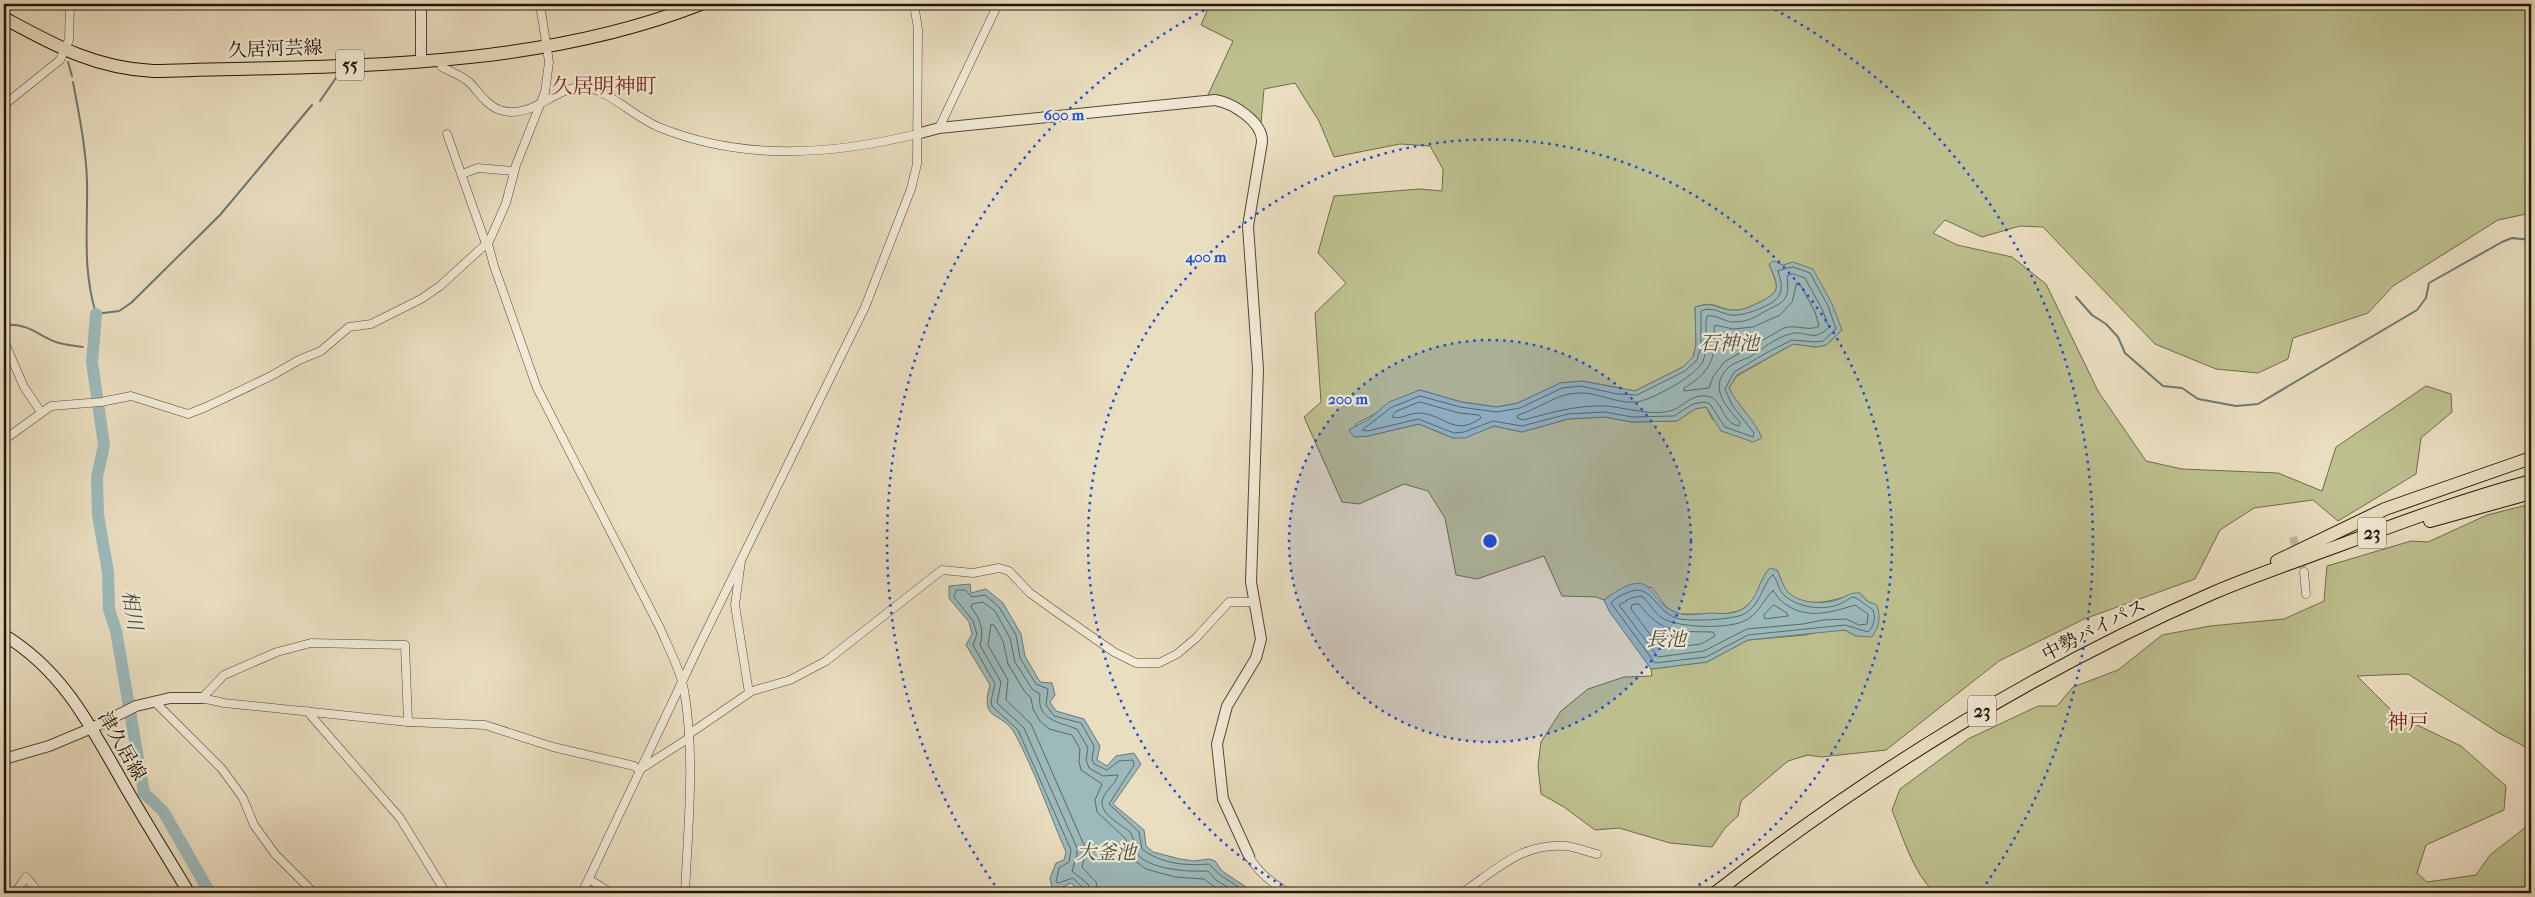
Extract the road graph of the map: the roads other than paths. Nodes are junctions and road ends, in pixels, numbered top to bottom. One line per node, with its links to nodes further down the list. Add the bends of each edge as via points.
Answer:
1 (70, 4): 9 (street)
2 (421, 4): 11 (street)
3 (540, 4): 8 (street)
4 (701, 4): 8 (main road, 久居河芸線 / 55, via 638,27)
5 (914, 4): 16 (street, via 918,29)
6 (998, 4): 14 (street)
7 (4, 18): 9 (main road, 久居河芸線 / 55)
8 (546, 47): 10 (main road, 久居河芸線 / 55); 12 (street, via 548,62)
9 (66, 50): 11 (main road, 久居河芸線 / 55, via 105,65 153,71); 13 (street, via 60,60)
10 (439, 59): 11 (main road, 久居河芸線 / 55); 12 (street, via 442,67 464,79 495,108 520,112)
11 (421, 61)
12 (542, 103): 16 (street, via 574,89 588,87 660,128 700,140 764,152 872,144); 17 (street)
13 (4, 105)
14 (939, 128): 16 (street); 33 (street, via 1215,100 1232,106 1260,130 1262,142 1248,226 1258,369 1250,553)
15 (447, 134): 18 (street)
16 (917, 134): 29 (street, via 913,182 865,307)
17 (514, 171): 18 (street, via 478,168); 20 (street, via 506,204)
18 (462, 174): 20 (street)
19 (4, 234): 21 (street)
20 (487, 244): 23 (street, via 421,299 371,324 349,327 321,351 188,414 131,396 51,406); 35 (street, via 537,388 660,628)
21 (4, 273)
22 (4, 341): 23 (street, via 24,387)
23 (41, 412): 24 (street)
24 (8, 437)
25 (2531, 458): 31 (main road, via 2385,509)
26 (2531, 481): 28 (main road, 中勢バイパス / 23, via 2422,515)
27 (2531, 493): 28 (main road)
28 (2324, 551): 31 (main road, 中勢バイパス / 23)
29 (741, 559): 35 (street); 36 (street, via 735,605)
30 (2304, 572): 32 (street)
31 (2214, 593): 60 (main road, 中勢バイパス / 23, via 2075,659 1958,724 1878,775)
32 (2306, 594)
33 (1253, 602): 36 (street, via 1229,602 1177,654 1158,664 1145,664 1130,661 1114,652 1030,593 1005,570 996,568 973,573 942,570 826,661 790,680); 46 (street, via 1261,632 1259,651 1227,706 1217,744 1223,799)
34 (4, 635): 41 (main road, 津久居線, via 58,679)
35 (681, 683): 42 (street); 44 (street)
36 (749, 693): 42 (street)
37 (202, 698): 38 (street); 39 (street); 40 (street, via 224,675 277,652 311,643 405,645)
38 (154, 701): 41 (street, via 136,706); 52 (street, via 216,762 243,798 254,825 275,854)
39 (307, 712): 40 (street); 48 (street, via 400,818)
40 (408, 722): 44 (street, via 485,724 553,747 634,766)
41 (92, 728): 43 (street); 51 (main road, 津久居線)
42 (689, 736): 44 (street); 57 (street)
43 (4, 760)
44 (639, 770): 47 (street)
45 (1597, 854): 59 (street, via 1568,846 1525,850)
46 (1249, 856): 58 (street, via 1267,879)
47 (589, 879): 55 (street); 56 (street)
48 (441, 886): 53 (street); 54 (street)
49 (15, 893): 50 (street, via 26,877)
50 (39, 893)
51 (189, 893)
52 (314, 893)
53 (436, 893)
54 (446, 893)
55 (582, 893)
56 (611, 893)
57 (685, 893)
58 (1289, 893)
59 (1462, 893)
60 (1715, 893)

